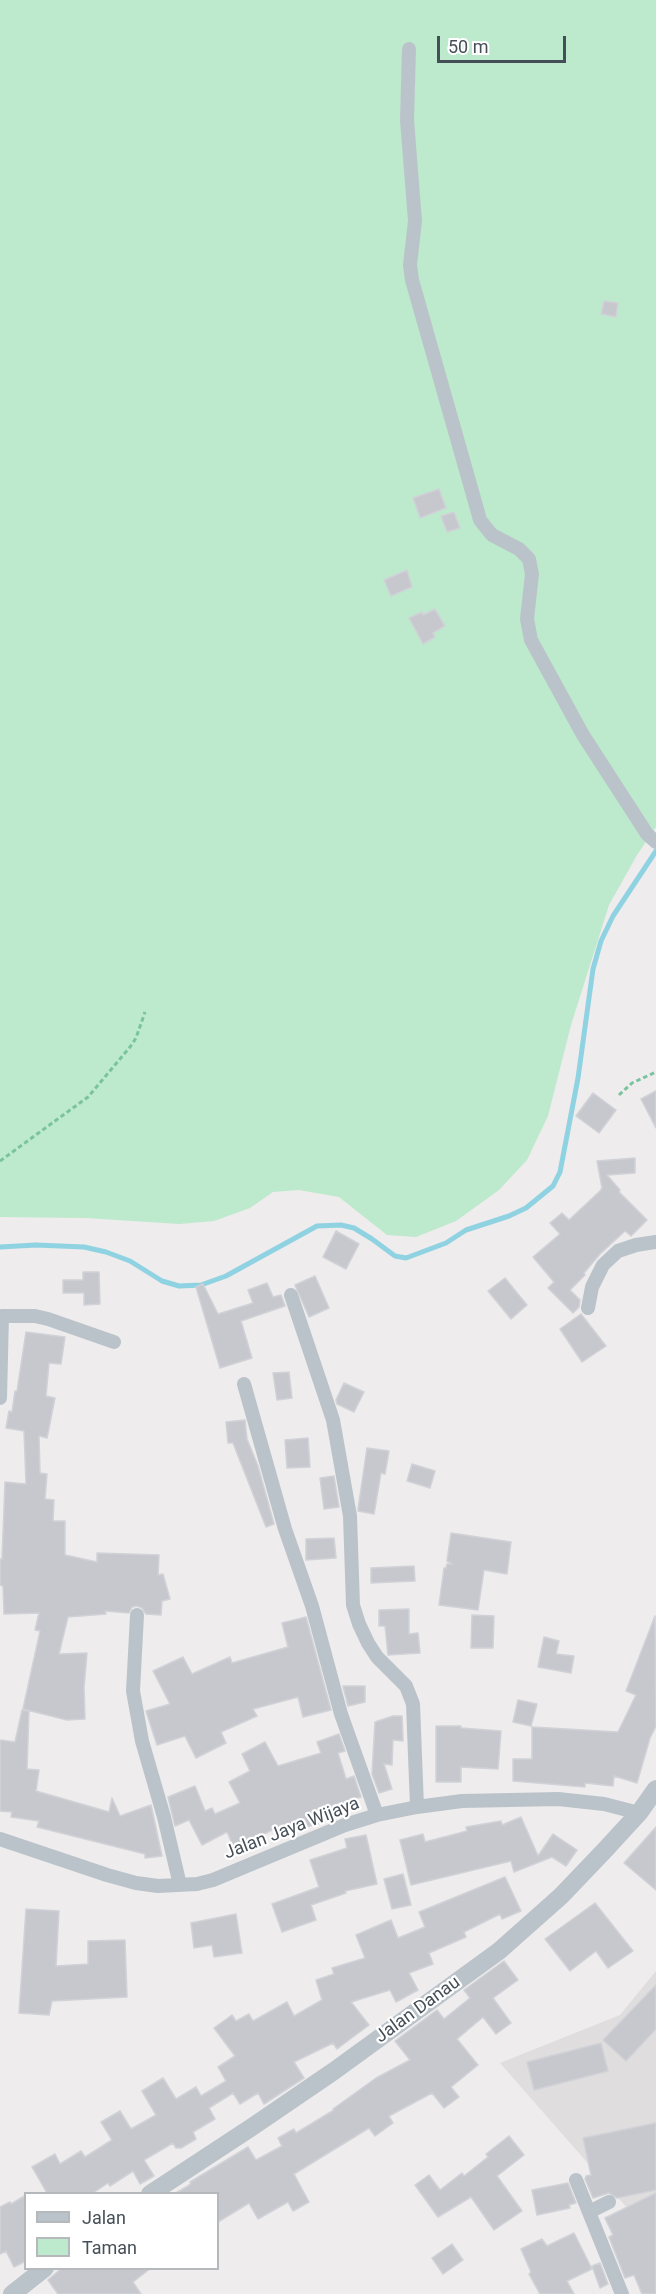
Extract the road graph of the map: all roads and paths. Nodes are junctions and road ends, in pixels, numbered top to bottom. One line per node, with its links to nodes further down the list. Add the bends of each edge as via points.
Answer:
1 (409, 49): 2 (street, via 407,120 415,221 412,280 480,520 492,535 529,559 532,574 527,619 536,651 583,735)
2 (656, 842)
3 (145, 1012): 6 (path, via 130,1047 88,1097)
4 (656, 1072): 5 (path, via 632,1083)
5 (619, 1095)
6 (0, 1161)
7 (656, 1242): 9 (street, via 618,1251 603,1265 592,1287)
8 (291, 1295): 15 (street, via 333,1420 350,1516 353,1605 368,1643 406,1686 412,1704)
9 (588, 1308)
10 (114, 1342): 12 (street, via 48,1319 2,1316)
11 (244, 1384): 17 (street, via 341,1714)
12 (0, 1398)
13 (137, 1615): 19 (street, via 133,1690 142,1741)
14 (656, 1789): 16 (street, Jalan Danau)
15 (417, 1807): 16 (street, Jalan Jaya Wijaya, via 462,1801 558,1799); 17 (street, Jalan Jaya Wijaya)
16 (639, 1813): 21 (street, Jalan Danau, via 561,1896 499,1951 333,2071)
17 (377, 1815): 19 (street, Jalan Jaya Wijaya, via 213,1880)
18 (0, 1839): 19 (street, Jalan Jaya Wijaya, via 136,1883)
19 (180, 1885)
20 (576, 2180): 23 (street)
21 (152, 2192)
22 (609, 2202): 23 (street)
23 (589, 2212): 26 (street)
24 (42, 2270): 25 (street)
25 (12, 2294)
26 (622, 2294)

